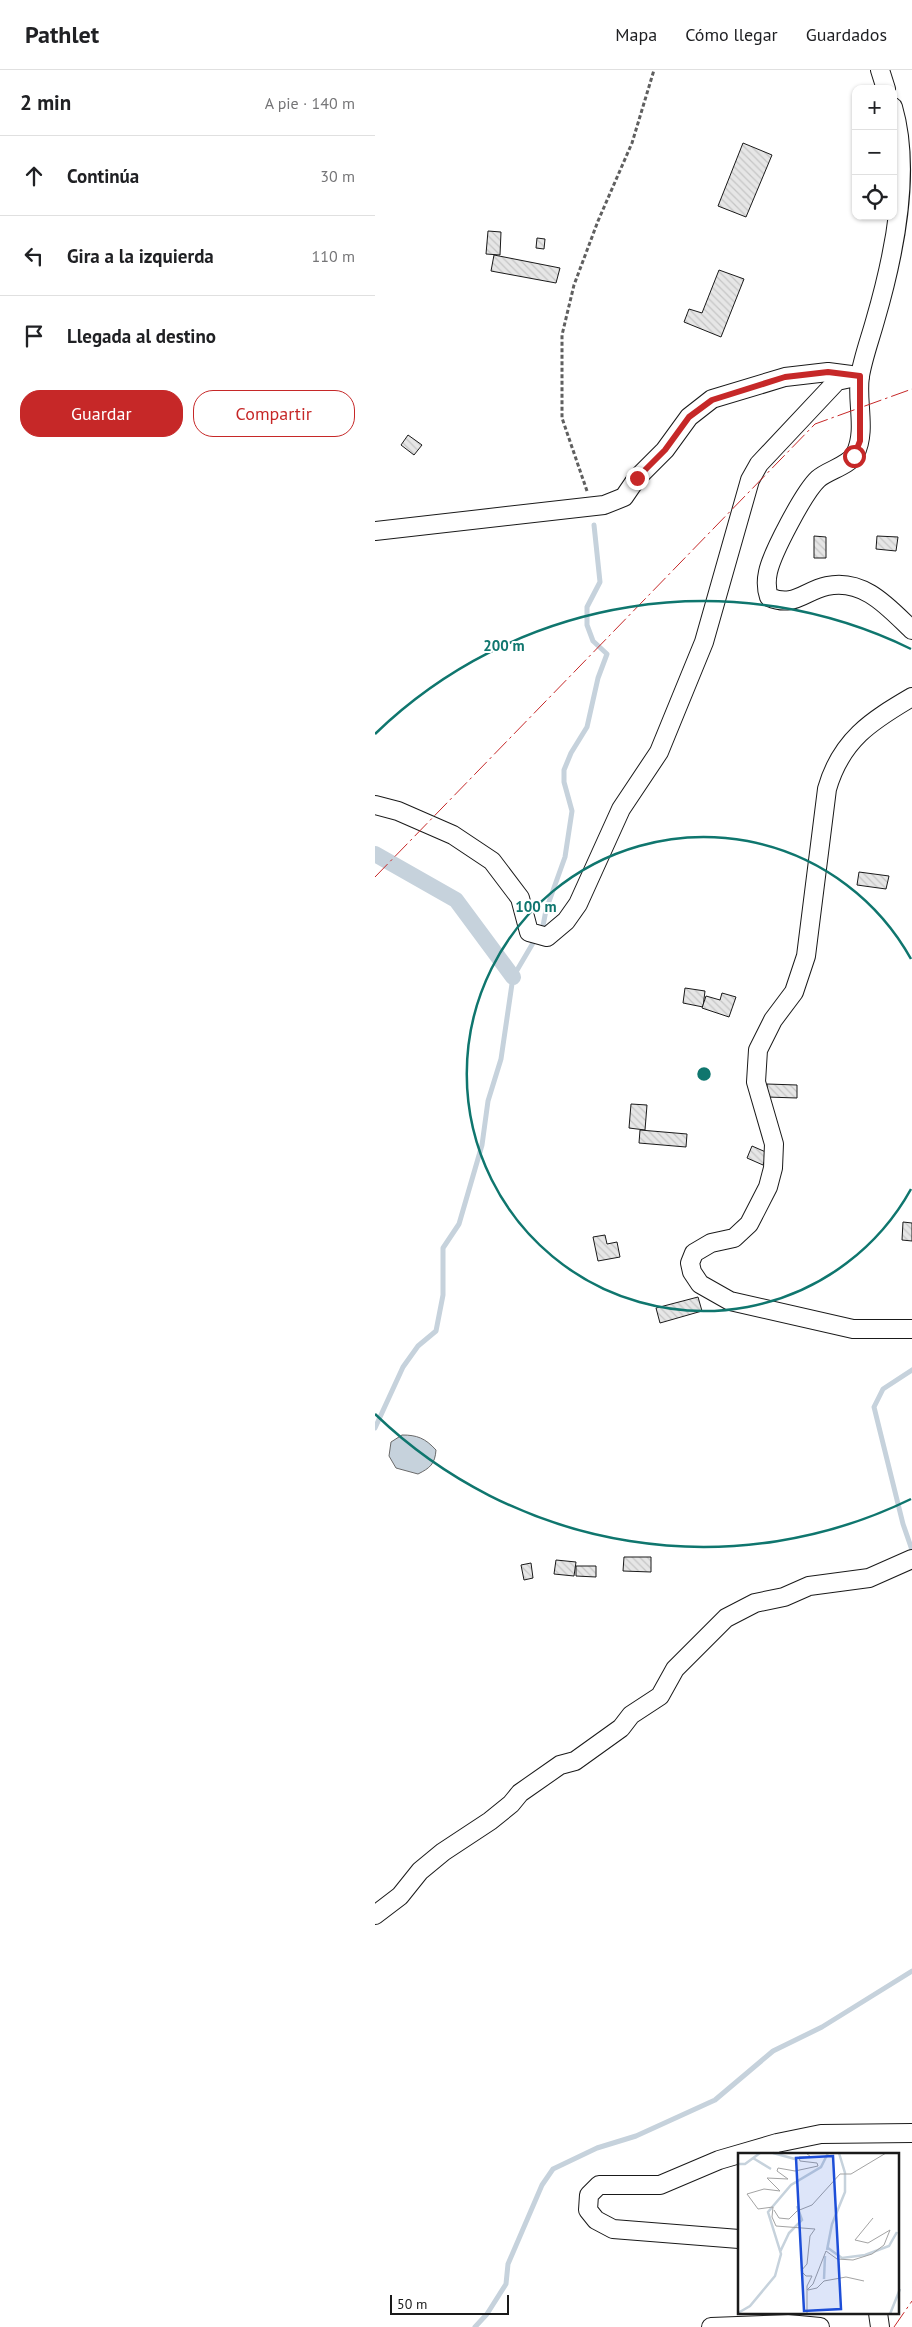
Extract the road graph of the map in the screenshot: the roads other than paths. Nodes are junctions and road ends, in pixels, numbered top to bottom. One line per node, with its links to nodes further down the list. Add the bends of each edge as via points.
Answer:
1 (880, 70): 2 (street)
2 (885, 85)
3 (897, 117): 4 (street, via 905,174 902,198 891,265)
4 (860, 376): 5 (street, via 828,372 785,377 712,400 689,417 624,497 604,505); 6 (street, via 860,441 854,456 826,472 810,488 768,570 766,588 769,597 779,602 792,601 828,586 862,590 878,597); 8 (street, via 837,380 759,464 747,489 705,642 659,752 621,809 578,904 566,921 547,937 529,932 520,898 492,861 453,835 398,811)
5 (375, 531)
6 (912, 630)
7 (912, 696): 9 (street, via 862,730 844,750 833,769 827,788 807,956 794,992 773,1020 758,1050 756,1082 774,1144 768,1187 749,1224 734,1238 711,1243 694,1252 690,1262 700,1284 730,1301 853,1329)
8 (375, 805)
9 (912, 1329)
10 (912, 1559): 11 (street, via 869,1578 809,1586 784,1597 755,1603 726,1618 675,1669 660,1696 631,1715 621,1728 575,1761 560,1766 520,1793 490,1821 443,1852 420,1871 400,1896)
11 (375, 1915)
12 (912, 2133): 13 (street, via 821,2134)
13 (743, 2153)
14 (738, 2154): 15 (street, via 660,2185 599,2185 589,2196 588,2210 596,2220 613,2229)
15 (738, 2239)
16 (878, 2314): 19 (street)
17 (711, 2327): 18 (street, via 788,2324)
18 (820, 2327)
19 (880, 2327)

